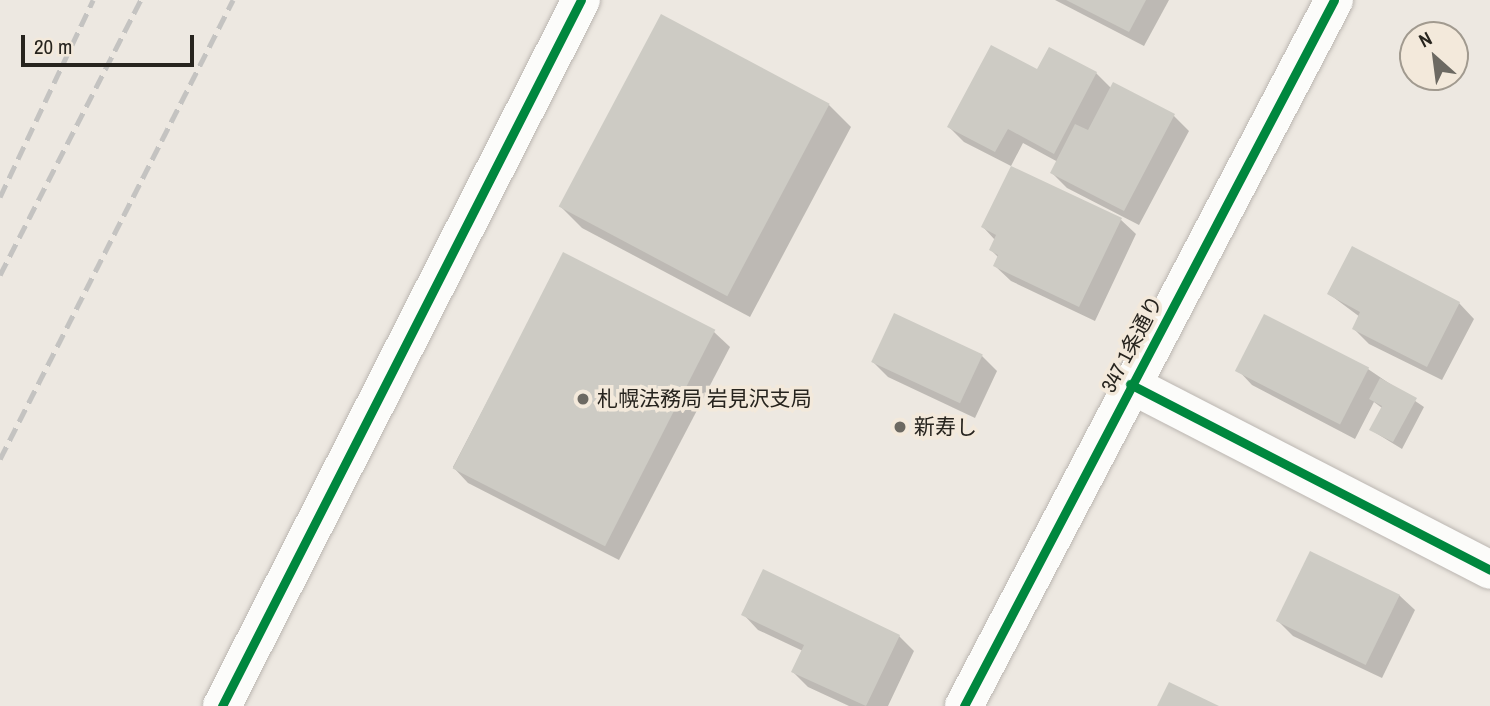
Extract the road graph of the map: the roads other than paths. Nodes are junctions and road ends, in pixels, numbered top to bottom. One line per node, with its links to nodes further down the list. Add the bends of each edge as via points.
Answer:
1 (581, 0): 5 (street)
2 (1334, 0): 3 (street, 347 1条通り)
3 (1130, 384): 4 (street); 6 (street, 347 1条通り)
4 (1490, 570)
5 (222, 706)
6 (964, 706)

